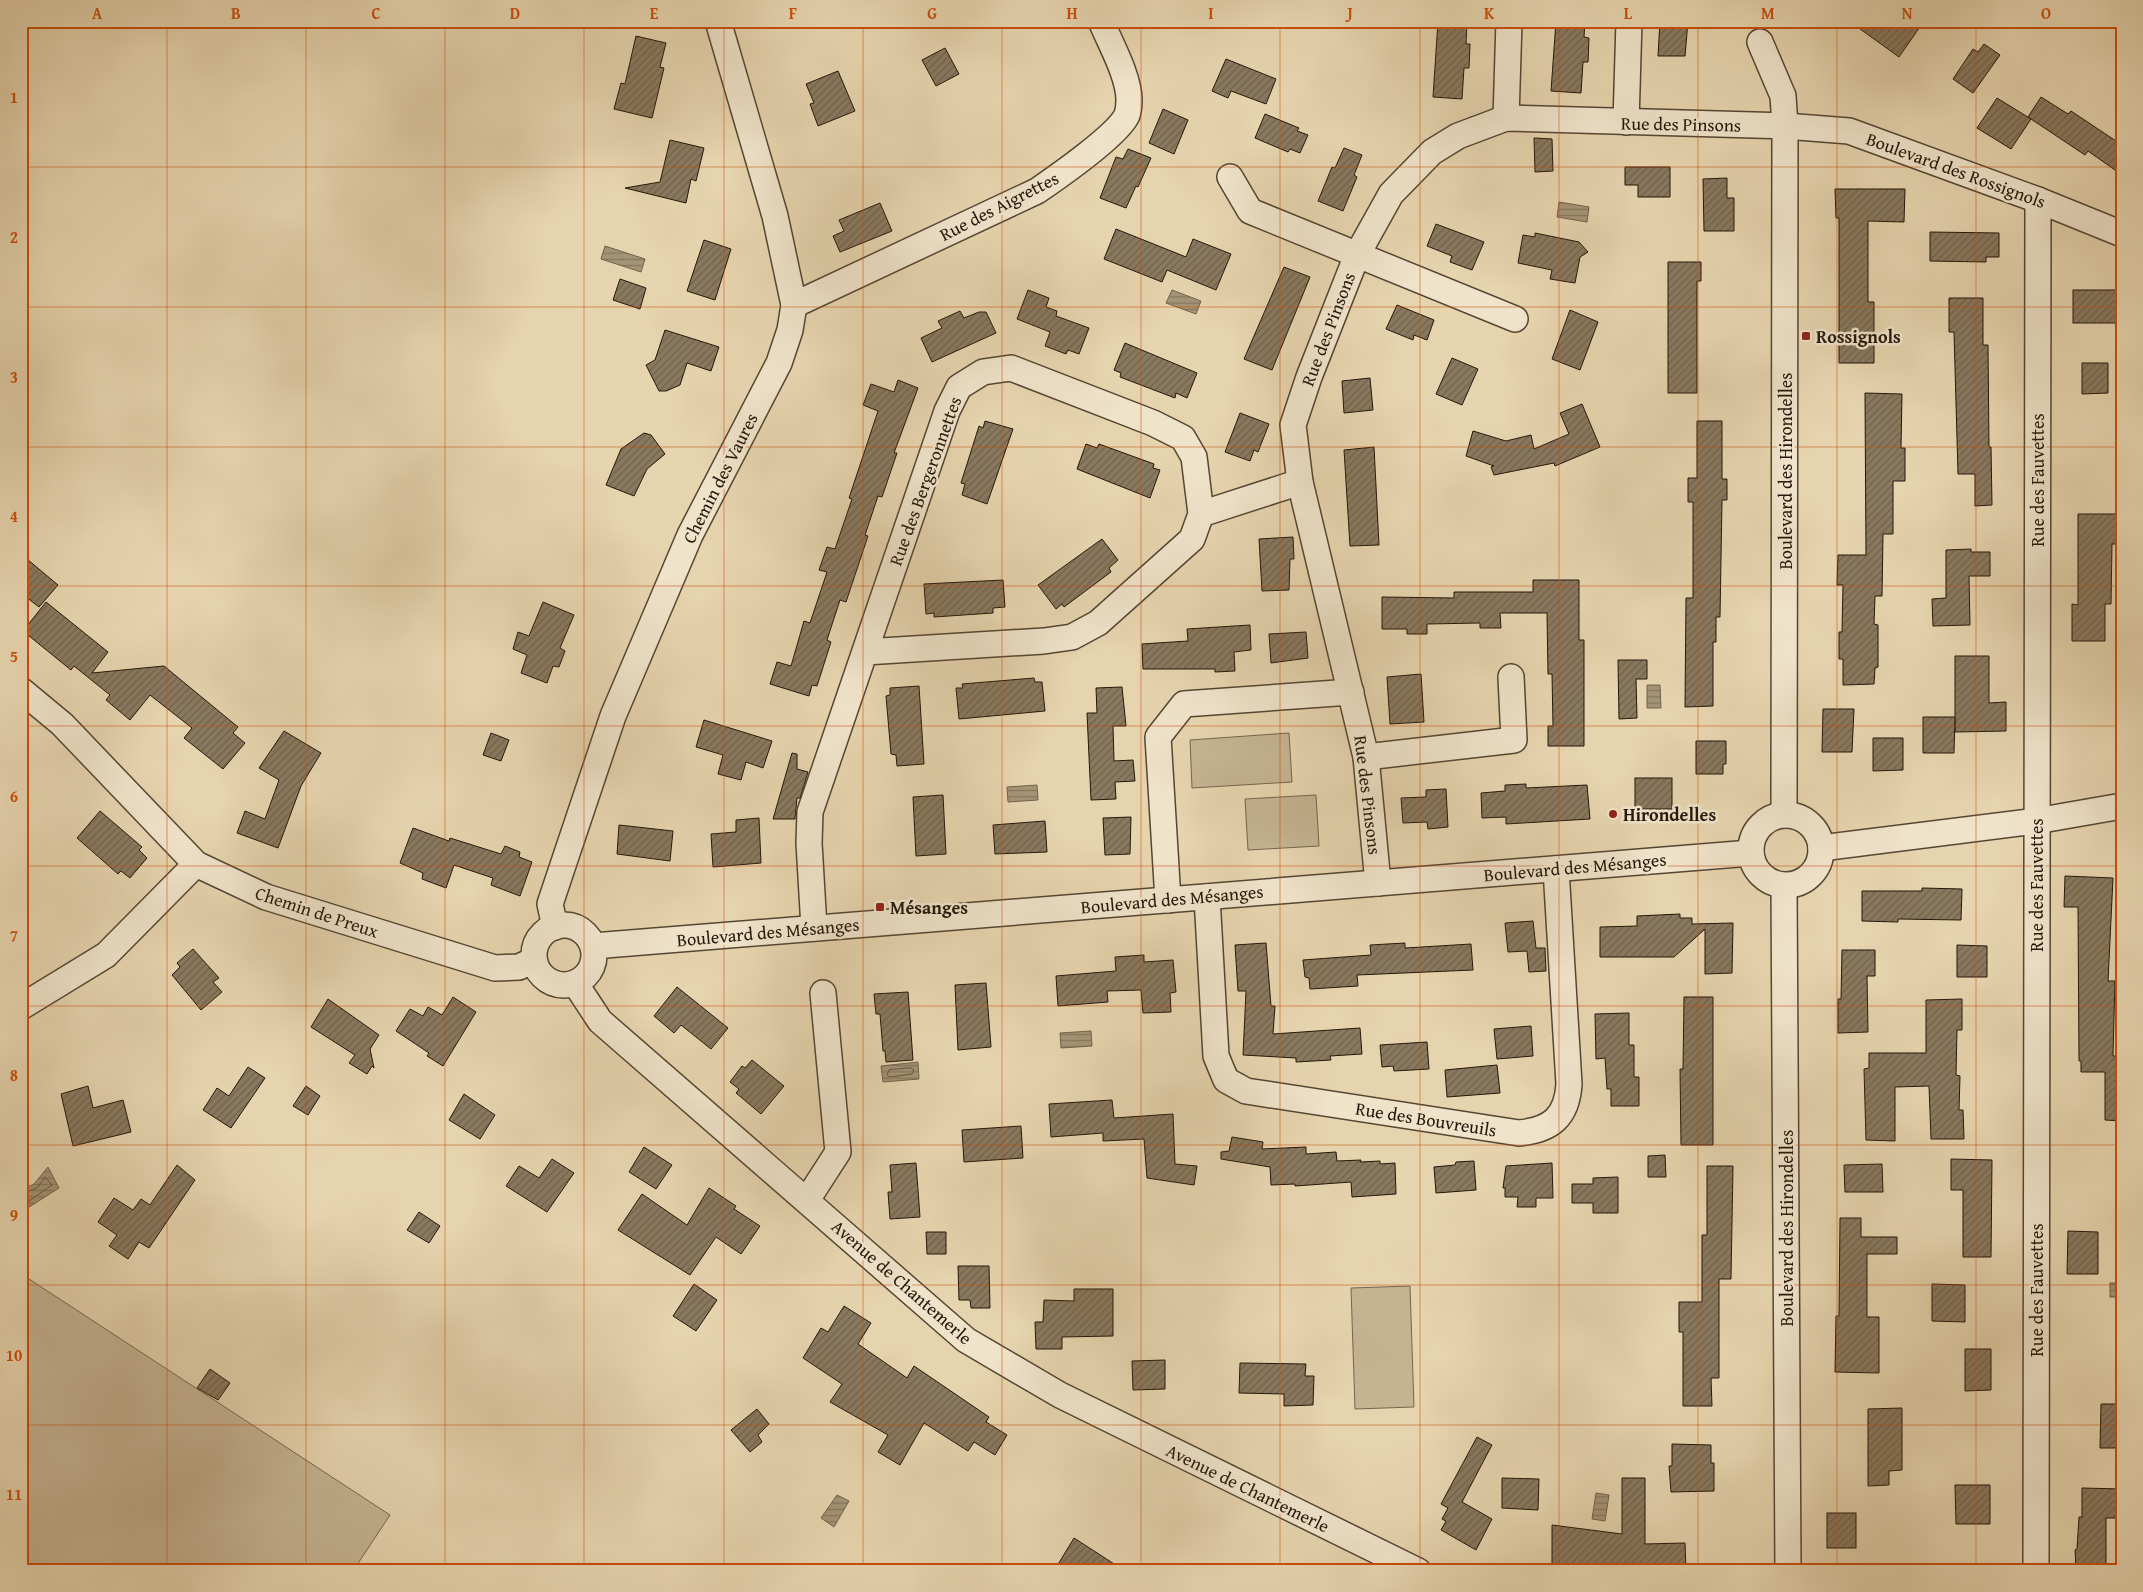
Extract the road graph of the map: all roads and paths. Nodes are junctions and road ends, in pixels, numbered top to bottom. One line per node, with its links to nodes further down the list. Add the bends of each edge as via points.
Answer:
1 (718, 21): 13 (street, Chemin des Vaures, via 775,216)
2 (1101, 21): 13 (street, Rue des Aigrettes, via 1127,85 1129,100 1127,116 1111,134 1068,170 1036,191)
3 (1509, 21): 6 (street)
4 (1629, 21): 7 (street)
5 (1760, 42): 8 (street, Boulevard des Hirondelles, via 1783,96)
6 (1506, 118): 7 (street, Rue des Pinsons); 12 (street, Rue des Pinsons, via 1458,136 1432,152 1391,194)
7 (1626, 122): 8 (street, Rue des Pinsons)
8 (1785, 126): 10 (street, Boulevard des Rossignols, via 1850,131); 23 (street, Boulevard des Hirondelles)
9 (1230, 176): 12 (street, via 1250,212)
10 (2038, 200): 11 (street, Boulevard des Rossignols); 24 (street, Rue des Fauvettes)
11 (2122, 234)
12 (1357, 255): 14 (street); 15 (street, Rue des Pinsons, via 1293,425)
13 (794, 305): 33 (street, Chemin des Vaures, via 779,362 690,535 613,716 550,904)
14 (1516, 319)
15 (1300, 482): 16 (street); 20 (street, Rue des Pinsons)
16 (1201, 514): 17 (street, Rue des Bergeronnettes, via 1192,540 1098,623 1072,637); 17 (street, Rue des Bergeronnettes, via 1194,456 1183,438 1011,368 982,372 958,388 947,411)
17 (865, 652): 34 (street, Rue des Bergeronnettes, via 810,812)
18 (1512, 677): 21 (street, via 1514,740)
19 (21, 690): 27 (street, Chemin de Preux, via 62,724)
20 (1351, 692): 21 (street, Rue des Pinsons); 32 (street, via 1184,704 1158,737)
21 (1366, 757): 29 (street, Rue des Pinsons)
22 (2122, 806): 24 (street)
23 (1784, 815): 25 (street, via 1795,816 1813,827); 26 (street, via 1768,820 1756,831)
24 (2036, 821): 25 (street); 43 (street, Rue des Fauvettes)
25 (1822, 848): 30 (street, via 1820,860 1807,879)
26 (1751, 853): 28 (street, Boulevard des Mésanges); 30 (street, via 1761,875 1774,884)
27 (196, 864): 36 (street, Chemin de Preux, via 266,897 495,968 519,967); 39 (street, via 106,955)
28 (1556, 868): 29 (street, Boulevard des Mésanges); 31 (street, Rue des Bouvreuils, via 1568,1100 1561,1115 1536,1132 1519,1133 1246,1091 1226,1080 1216,1056)
29 (1378, 883): 31 (street, Boulevard des Mésanges)
30 (1784, 886): 42 (street, Boulevard des Hirondelles)
31 (1207, 896): 32 (street, Boulevard des Mésanges)
32 (1168, 900): 34 (street, Boulevard des Mésanges)
33 (555, 927): 35 (street, via 564,925 582,930); 36 (street, via 536,943)
34 (814, 928): 35 (street, Boulevard des Mésanges)
35 (593, 946): 37 (street, via 593,964 589,972)
36 (534, 960): 37 (street, via 542,976 549,981 566,986)
37 (575, 983): 40 (street, Avenue de Chantemerle, via 600,1021)
38 (823, 993): 40 (street, via 838,1152)
39 (21, 1007)
40 (807, 1200): 41 (street, Avenue de Chantemerle, via 975,1345 1060,1396)
41 (1418, 1571)
42 (1788, 1571)
43 (2036, 1571)

